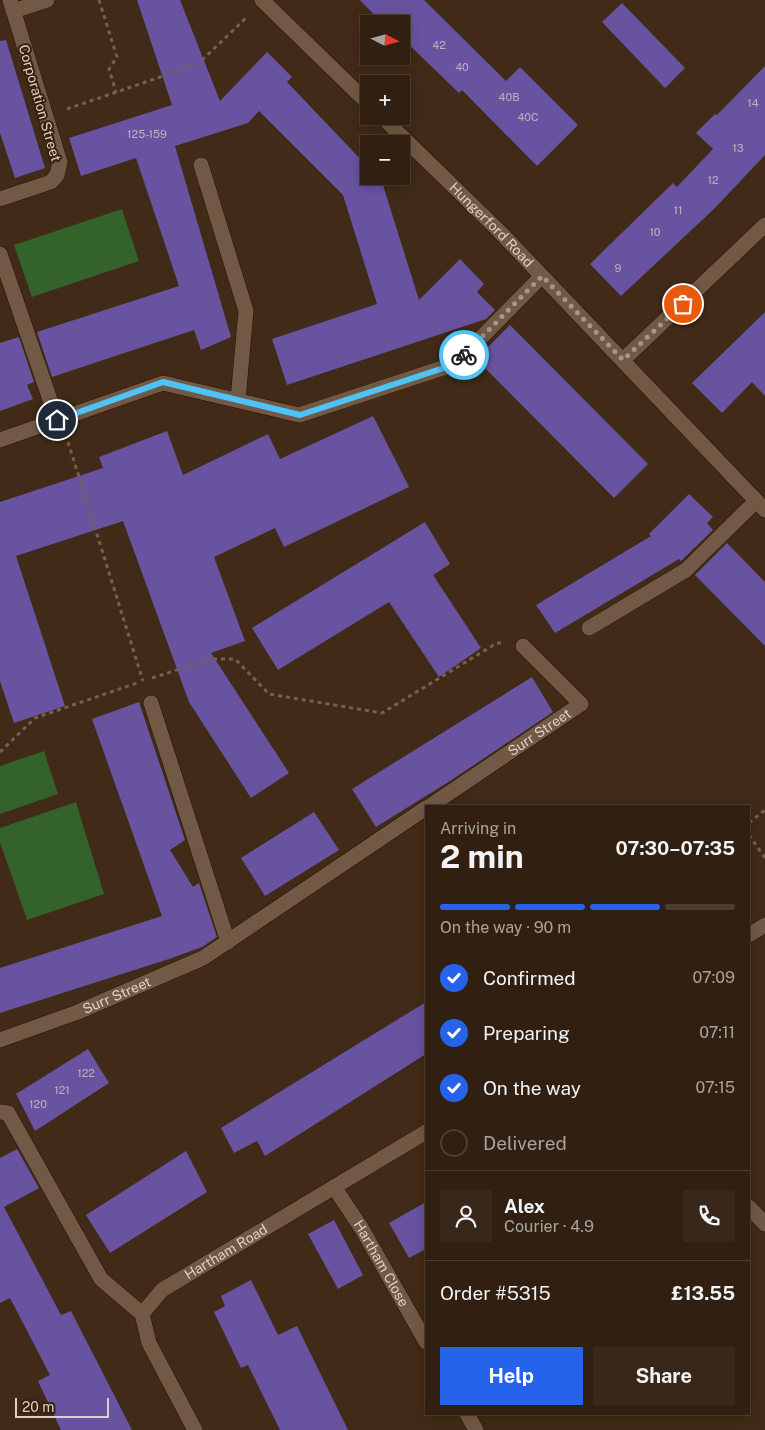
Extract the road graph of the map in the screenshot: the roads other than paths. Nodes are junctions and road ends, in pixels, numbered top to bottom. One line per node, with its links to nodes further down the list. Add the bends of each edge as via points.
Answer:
1 (47, 0): 3 (street)
2 (263, 0): 4 (street)
3 (12, 5): 7 (street, Corporation Street, via 60,162 57,175 51,182)
4 (360, 95)
5 (391, 125): 10 (street, Hungerford Road)
6 (201, 165): 12 (street, via 246,311)
7 (0, 198)
8 (765, 225): 11 (street)
9 (0, 254): 13 (street)
10 (542, 276): 11 (street, Hungerford Road); 12 (street, via 456,364 300,415)
11 (623, 360): 15 (street, Hungerford Road)
12 (238, 400): 13 (street, via 163,382)
13 (59, 419): 14 (street)
14 (0, 440)
15 (761, 505): 16 (street, via 686,570)
16 (589, 628)
17 (523, 646): 19 (street, Surr Street, via 581,704)
18 (151, 703): 23 (street)
19 (431, 805)
20 (425, 809): 23 (street, Surr Street)
21 (765, 924): 22 (street)
22 (750, 934)
23 (228, 942): 24 (street, Surr Street, via 204,958 78,1012)
24 (0, 1040)
25 (0, 1112): 30 (street, via 8,1113 101,1279)
26 (425, 1133): 27 (street, Hartham Road)
27 (334, 1187): 30 (street, Hartham Road, via 162,1290); 31 (street, Hartham Close, via 362,1229)
28 (750, 1208): 29 (street)
29 (765, 1224)
30 (142, 1314): 33 (street, via 149,1343)
31 (425, 1340)
32 (468, 1415): 34 (street)
33 (195, 1430)
34 (476, 1430)

